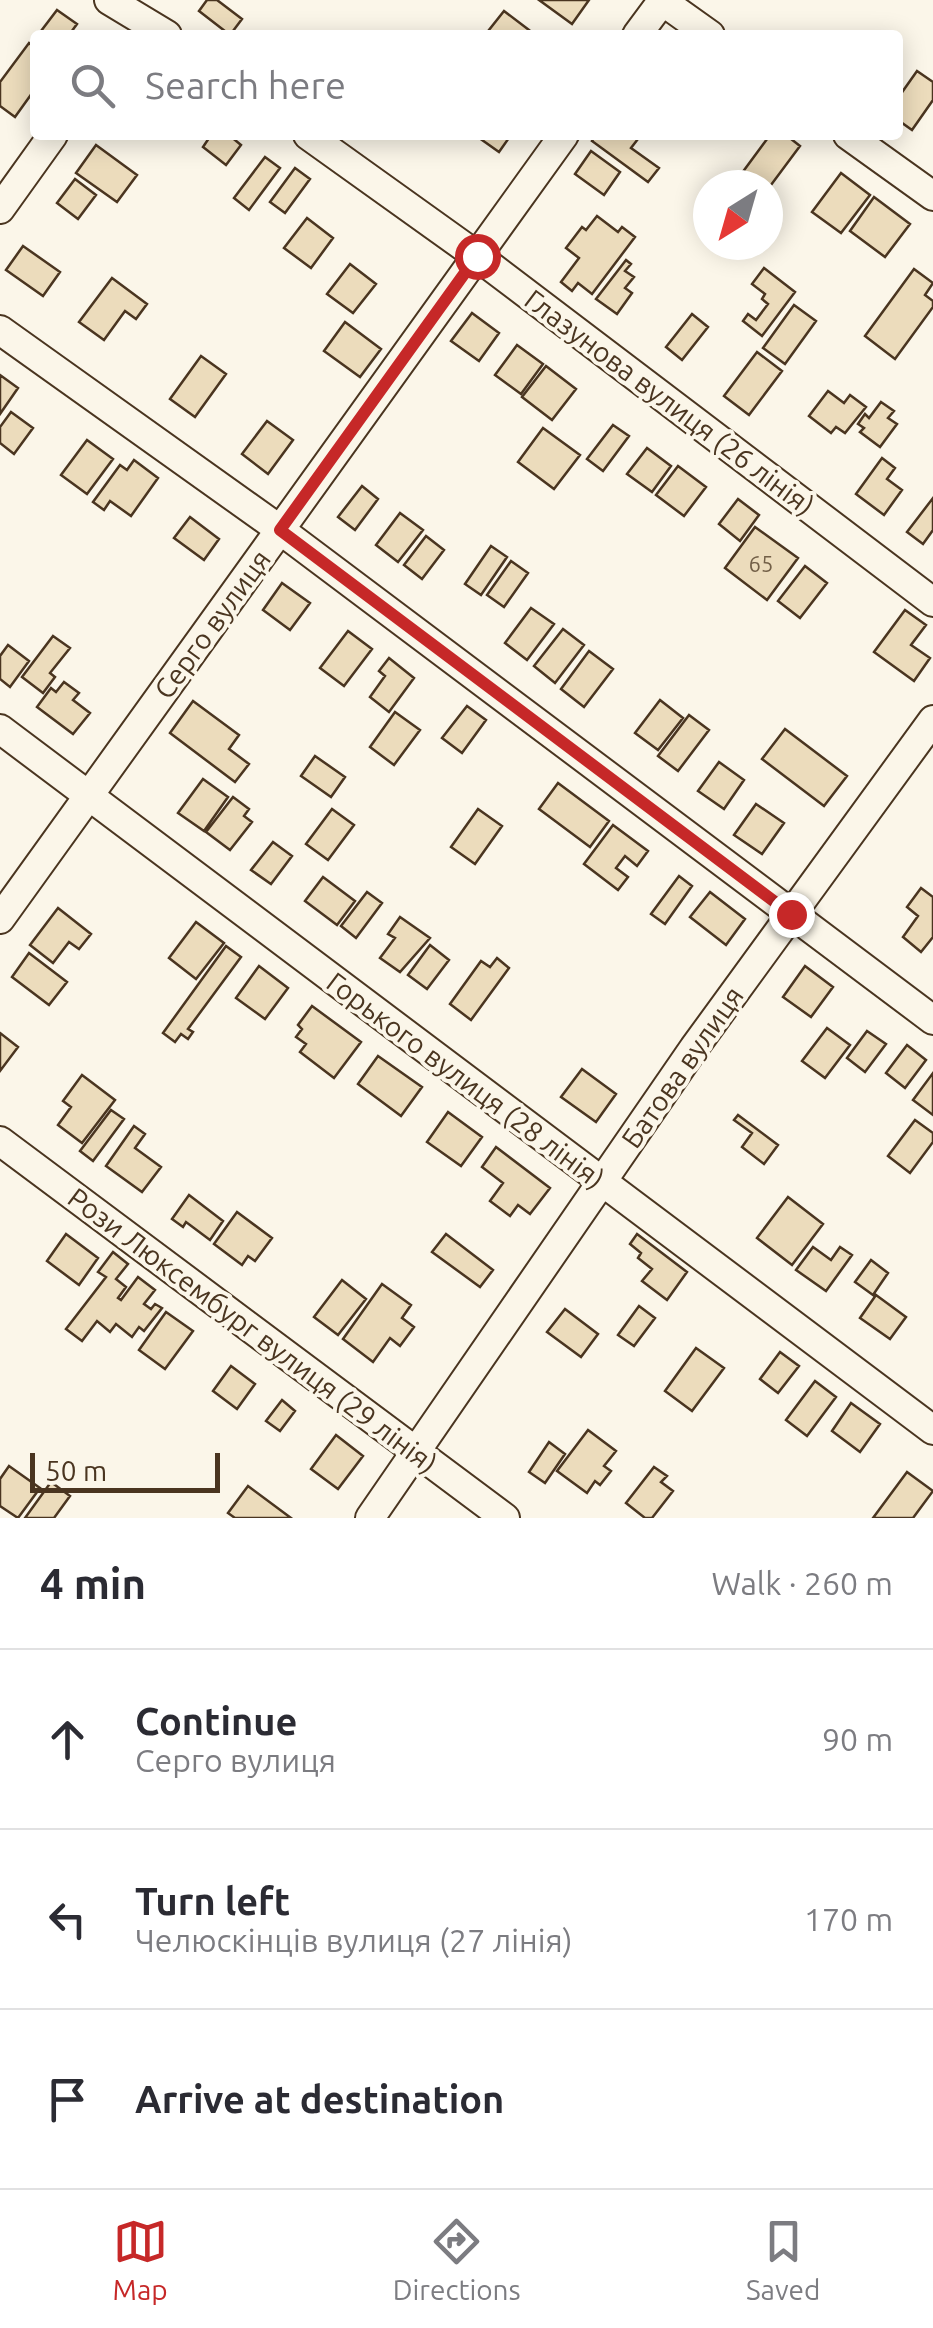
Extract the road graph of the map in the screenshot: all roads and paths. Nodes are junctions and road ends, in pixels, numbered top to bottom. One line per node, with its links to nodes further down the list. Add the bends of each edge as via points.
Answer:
1 (108, 0): 3 (street)
2 (662, 0): 4 (street); 5 (street)
3 (136, 18)
4 (641, 30)
5 (703, 30)
6 (48, 140): 11 (street)
7 (315, 140): 12 (street, Глазунова вулиця (26 лiнiя))
8 (560, 140): 12 (street, Серго вулиця)
9 (855, 140): 10 (street)
10 (933, 196)
11 (0, 209)
12 (477, 256): 14 (street, Серго вулиця); 15 (street, Глазунова вулиця (26 лiнiя))
13 (0, 330): 14 (street)
14 (280, 530): 18 (street, Серго вулиця); 19 (street)
15 (933, 602)
16 (933, 720): 19 (street, Батова вулиця)
17 (0, 730): 18 (street, Горького вулиця (28 лiнiя))
18 (88, 796): 20 (street, Серго вулиця); 23 (street, Горького вулиця (28 лiнiя))
19 (791, 914): 21 (street); 23 (street, Батова вулиця)
20 (0, 919)
21 (933, 1020)
22 (0, 1142): 25 (street, Рози Люксембург вулиця (29 лiнiя))
23 (601, 1181): 24 (street, Горького вулиця (28 лiнiя)); 25 (street, Батова вулиця)
24 (933, 1430)
25 (416, 1452): 26 (street, Батова вулиця); 27 (street, Рози Люксембург вулиця (29 лiнiя))
26 (370, 1518)
27 (505, 1518)

